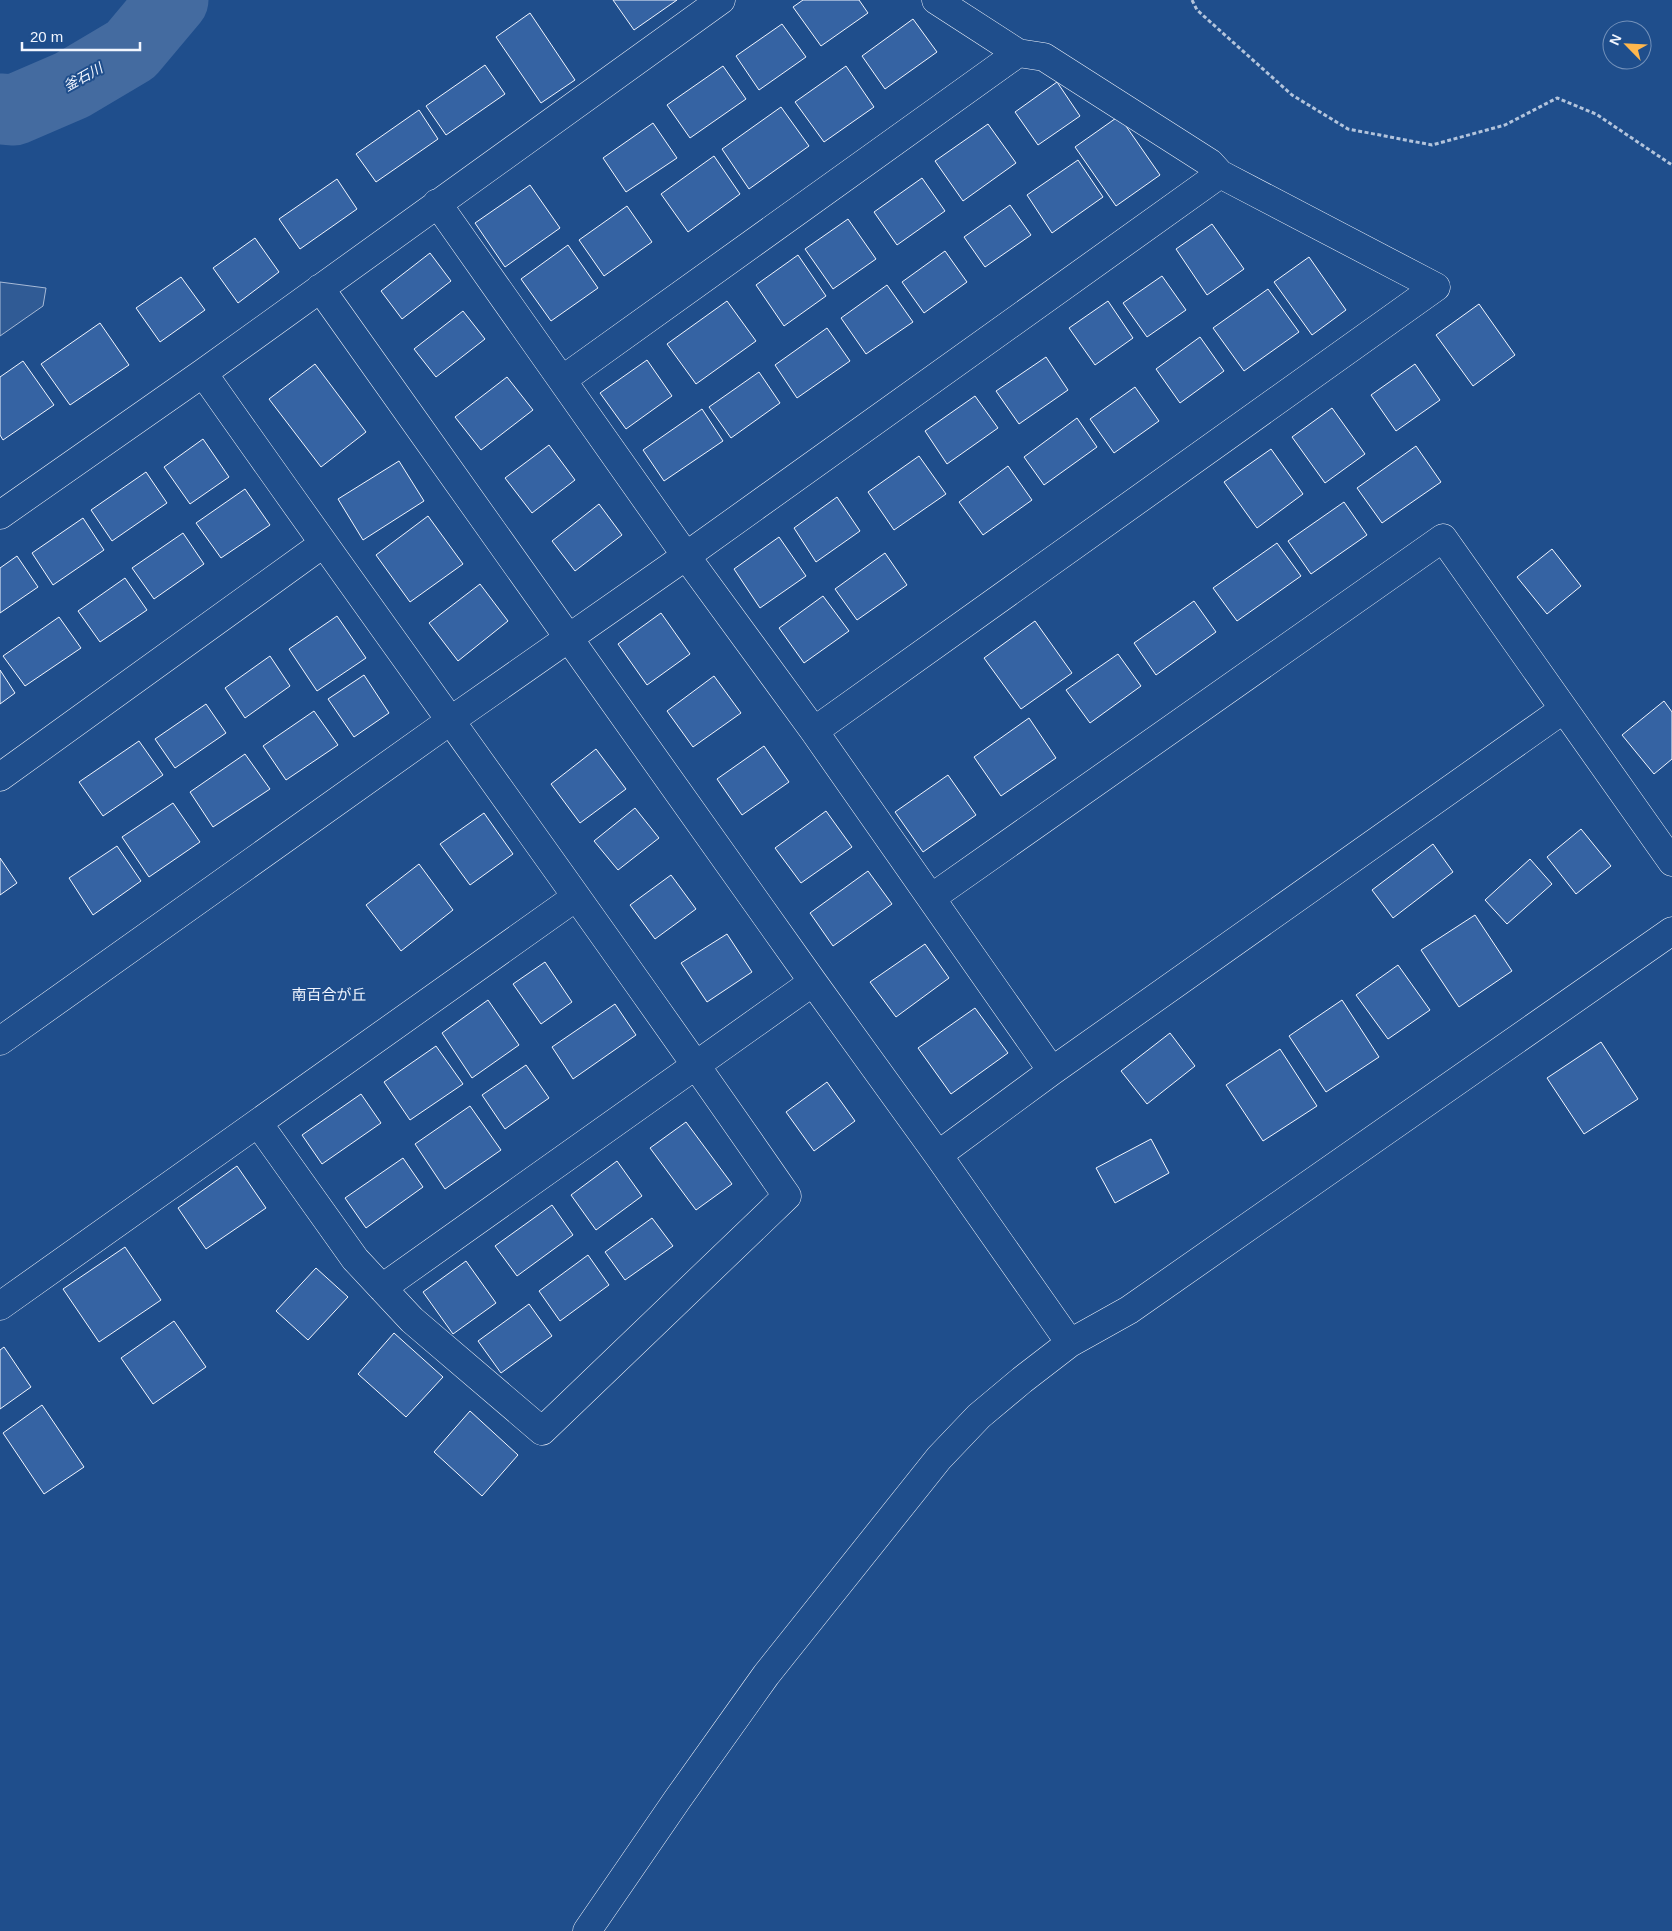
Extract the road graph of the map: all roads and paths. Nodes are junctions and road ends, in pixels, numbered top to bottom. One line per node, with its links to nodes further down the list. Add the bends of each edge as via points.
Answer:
1 (721, 0): 7 (street)
2 (936, 0): 4 (street)
3 (1192, 0): 5 (path, via 1198,10 1292,95 1348,129 1432,144 1505,125 1557,98 1596,114)
4 (1018, 53): 6 (street, via 1044,57 1210,162); 10 (street)
5 (1672, 165)
6 (1220, 174): 13 (street); 17 (street, via 1436,287)
7 (437, 203): 8 (street); 10 (street)
8 (320, 288): 9 (street); 14 (street)
9 (203, 373): 11 (street); 12 (street)
10 (562, 380): 13 (street)
11 (0, 515)
12 (324, 544): 16 (street); 18 (street)
13 (686, 556): 14 (street); 17 (street)
14 (568, 638): 16 (street); 23 (street)
15 (1564, 709): 19 (street); 21 (street, via 1443,538); 26 (street)
16 (450, 721): 20 (street); 24 (street)
17 (814, 730): 21 (street)
18 (0, 777)
19 (1672, 862)
20 (576, 897): 25 (street); 27 (street)
21 (931, 898): 26 (street)
22 (1672, 931): 31 (street, via 1129,1310)
23 (812, 982): 25 (street); 28 (street)
24 (0, 1041)
25 (696, 1064): 29 (street); 29 (street, via 787,1196 542,1431 412,1320)
26 (1052, 1071): 28 (street)
27 (258, 1123): 29 (street, via 355,1259); 30 (street)
28 (938, 1154): 31 (street)
29 (382, 1288)
30 (0, 1306)
31 (1070, 1343): 32 (street, via 979,1416 939,1458 766,1675)
32 (587, 1931)

